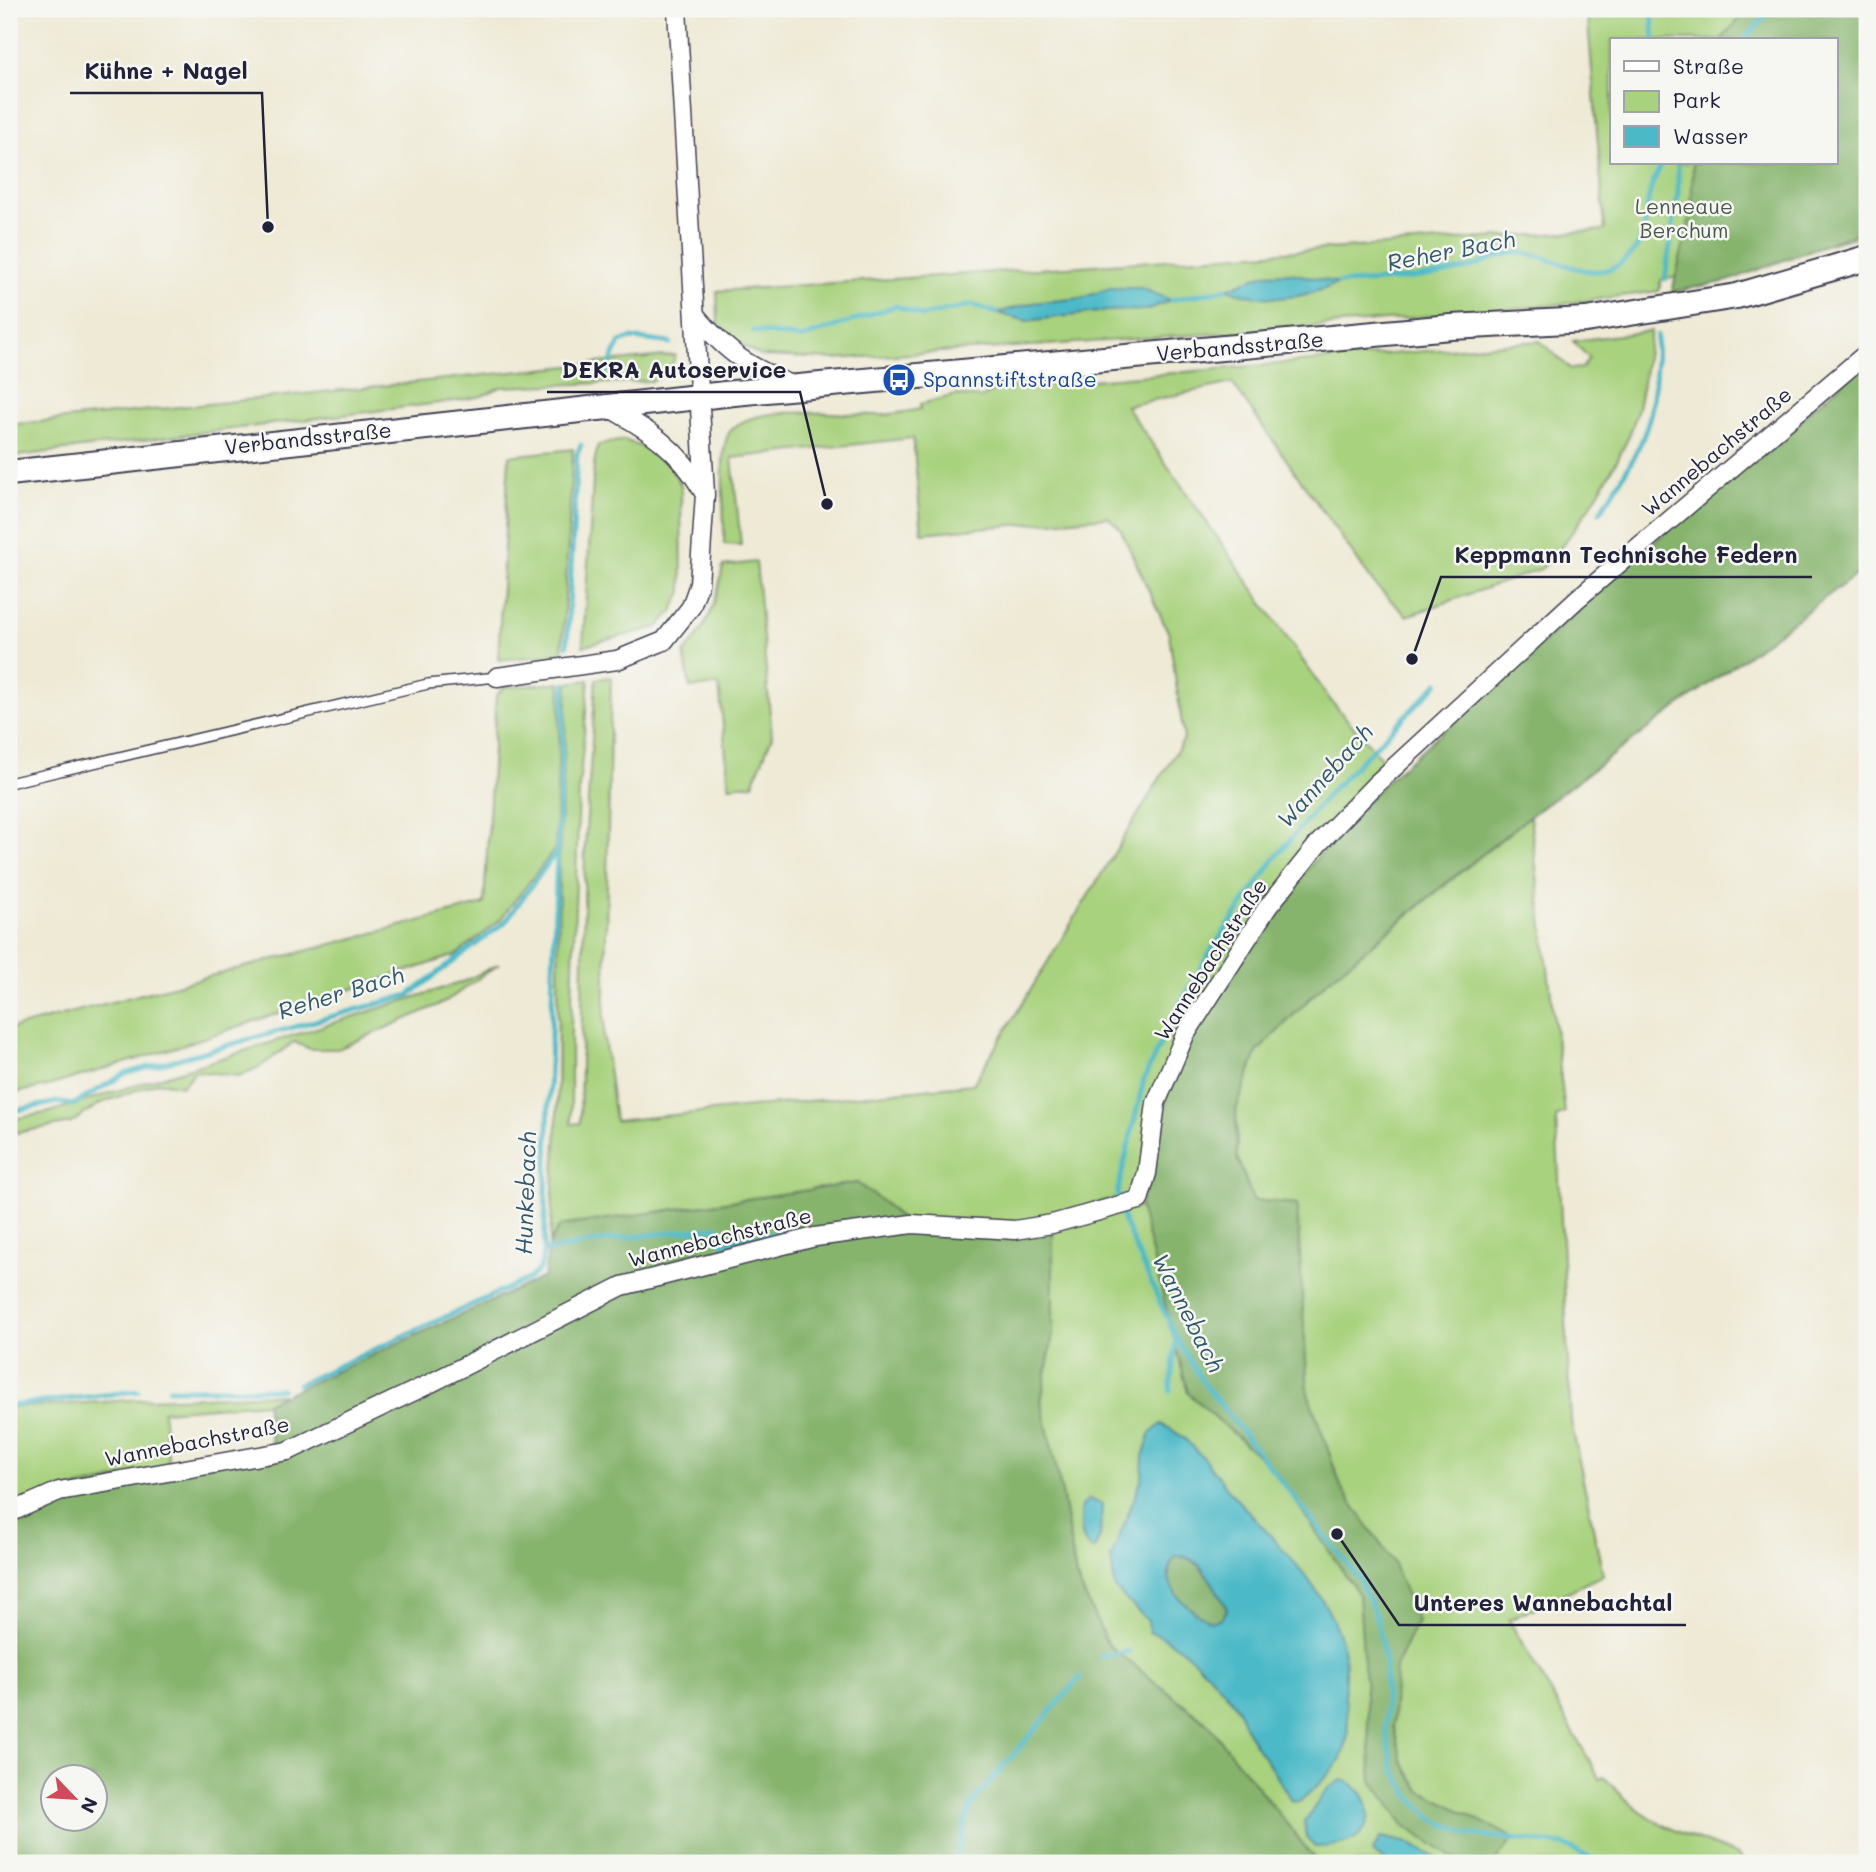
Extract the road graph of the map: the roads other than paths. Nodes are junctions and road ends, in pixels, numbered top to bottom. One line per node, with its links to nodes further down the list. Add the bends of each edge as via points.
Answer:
1 (677, 9): 3 (street)
2 (1867, 258): 5 (main road, Verbandsstraße, via 1737,296 1586,320 1451,327)
3 (696, 316): 5 (street, via 724,349); 6 (street)
4 (1867, 353): 12 (street, Wannebachstraße, via 1577,599 1376,784 1318,844 1267,908 1185,1035 1156,1103 1139,1200 1015,1230 912,1224 815,1237 622,1286 288,1451 59,1490)
5 (797, 388): 6 (main road, Verbandsstraße)
6 (700, 397): 7 (main road, Verbandsstraße); 9 (street)
7 (607, 406): 8 (main road, Verbandsstraße); 9 (street, via 656,434 691,471)
8 (9, 473)
9 (705, 494): 10 (street, via 699,584 691,607 664,641 617,660)
10 (496, 677): 11 (lane, via 428,684)
11 (9, 783)
12 (9, 1513)

